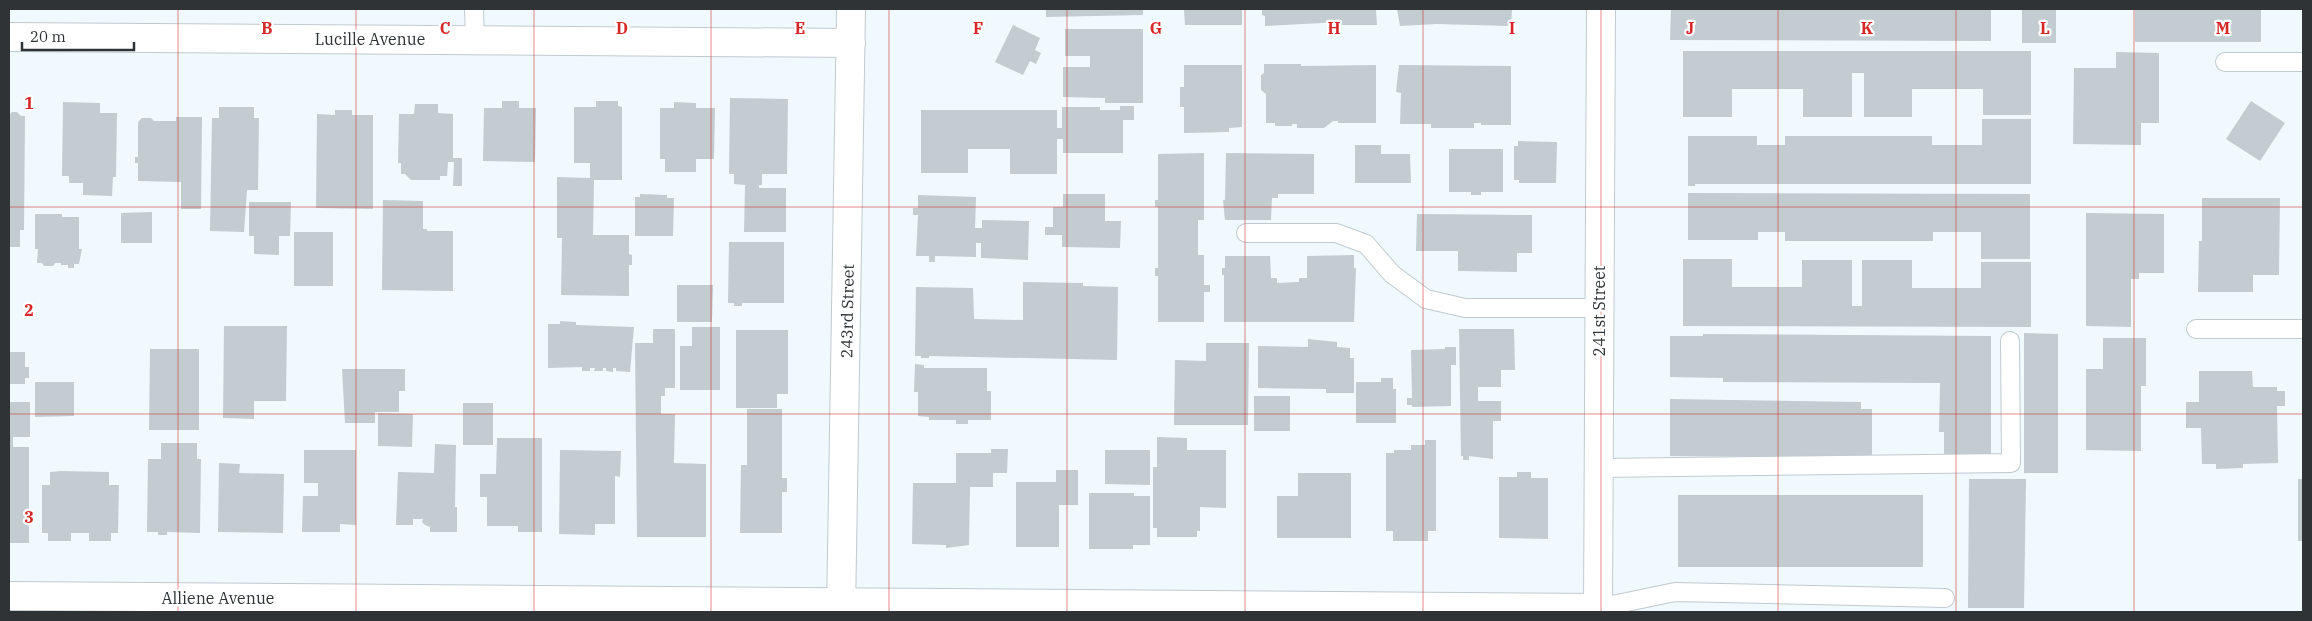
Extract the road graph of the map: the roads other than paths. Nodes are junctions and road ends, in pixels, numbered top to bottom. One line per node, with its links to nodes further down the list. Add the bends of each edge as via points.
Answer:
1 (474, 9): 5 (lane)
2 (851, 9): 6 (street, 243rd Street)
3 (1601, 9): 10 (street, 241st Street)
4 (9, 37): 5 (street, Lucille Avenue)
5 (475, 40): 6 (street, Lucille Avenue)
6 (851, 43): 17 (street, 243rd Street)
7 (2224, 62): 8 (lane)
8 (2303, 62)
9 (1246, 234): 10 (lane, via 1336,234 1366,244 1392,274 1426,299 1465,308)
10 (1600, 308): 14 (street, 241st Street)
11 (2196, 329): 12 (lane)
12 (2303, 329)
13 (2010, 340): 14 (lane, via 2011,463)
14 (1598, 468): 18 (street, 241st Street)
15 (9, 596): 17 (street, Alliene Avenue)
16 (1945, 598): 18 (lane, via 1675,592)
17 (841, 608): 18 (street, Alliene Avenue)
18 (1598, 610)

